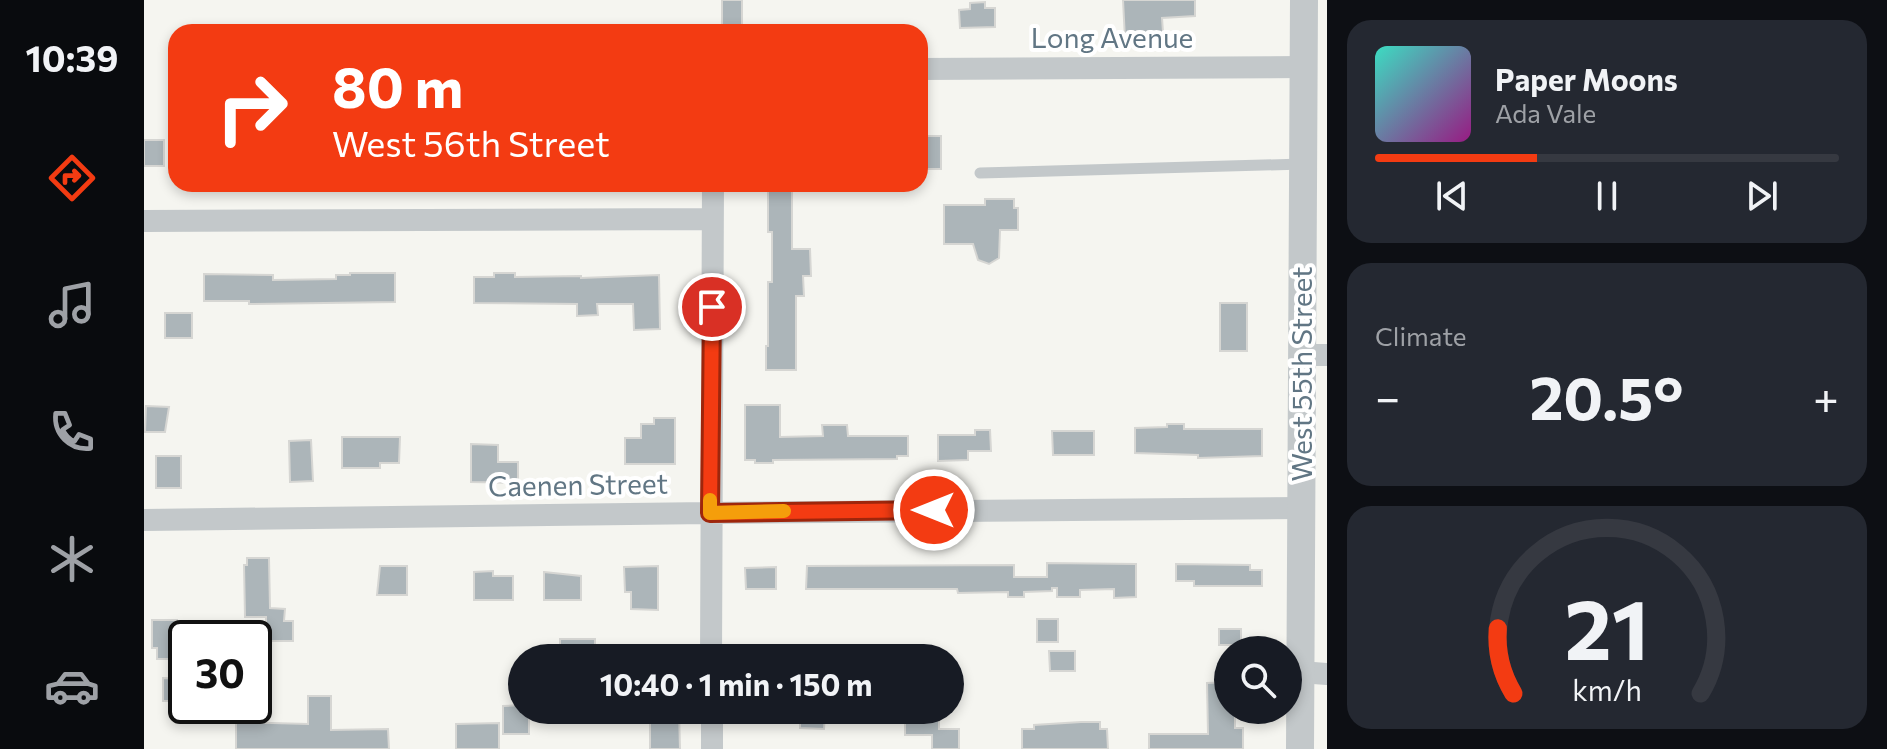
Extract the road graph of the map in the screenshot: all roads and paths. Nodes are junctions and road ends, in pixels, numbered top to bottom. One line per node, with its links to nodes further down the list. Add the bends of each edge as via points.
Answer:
1 (1304, 0): 2 (street, West 55th Street)
2 (1303, 67): 3 (street, Long Avenue); 4 (street, West 55th Street)
3 (928, 69)
4 (1303, 164): 5 (lane); 9 (street, West 55th Street)
5 (980, 173)
6 (713, 192): 7 (street)
7 (712, 219): 8 (street); 11 (street)
8 (144, 221)
9 (1314, 355): 10 (street, West 55th Street)
10 (1301, 508): 11 (street, Caenen Street); 14 (street, West 55th Street)
11 (710, 513): 12 (street, Caenen Street); 13 (street)
12 (144, 520)
13 (711, 644)
14 (1314, 673): 17 (street, West 55th Street)
15 (712, 724): 16 (street)
16 (712, 749)
17 (1300, 749)

